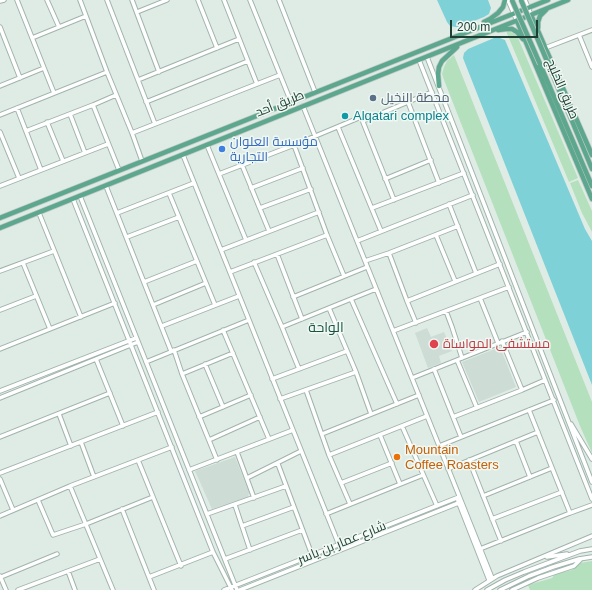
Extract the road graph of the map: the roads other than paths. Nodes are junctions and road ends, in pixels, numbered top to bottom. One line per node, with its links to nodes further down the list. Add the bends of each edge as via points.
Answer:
1 (4, 0): 18 (street)
2 (17, 0): 34 (street)
3 (47, 0): 27 (street)
4 (80, 0): 24 (street)
5 (107, 0): 50 (street)
6 (132, 0): 21 (street)
7 (167, 0): 21 (street)
8 (198, 0): 39 (street)
9 (224, 0): 35 (street)
10 (250, 0): 48 (street)
11 (279, 0): 54 (street)
12 (505, 0): 28 (main road, via 498,13)
13 (508, 0): 15 (street, via 513,6 519,6); 22 (street)
14 (512, 0): 100 (main road, طريق الخليج, bridge)
15 (523, 0): 19 (street); 73 (main road, طريق الخليج, bridge)
16 (548, 0): 19 (main road, طريق أحد)
17 (568, 0): 20 (main road, طريق أحد)
18 (0, 2)
19 (528, 8): 22 (main road, طريق أحد); 23 (street)
20 (547, 8): 23 (main road, طريق أحد); 36 (main road, via 538,22)
21 (137, 12): 47 (street)
22 (514, 14): 25 (street); 28 (main road, طريق أحد)
23 (531, 15): 25 (main road, طريق أحد); 31 (main road)
24 (86, 16): 27 (street); 46 (street)
25 (517, 21): 30 (main road, طريق أحد); 33 (main road)
26 (0, 27): 49 (street)
27 (59, 27): 34 (street)
28 (479, 27): 54 (main road, طريق أحد)
29 (592, 30): 32 (street)
30 (489, 32): 37 (main road, طريق أحد); 38 (main road, via 512,29)
31 (539, 34): 33 (main road, via 533,26 527,25 523,30); 36 (main road)
32 (579, 35): 40 (street); 44 (street)
33 (524, 37): 38 (main road)
34 (32, 38): 45 (street)
35 (239, 39): 39 (street); 43 (street)
36 (541, 39): 40 (main road)
37 (463, 42): 41 (main road, طريق أحد); 53 (main road, via 442,61 438,71)
38 (526, 43): 97 (main road)
39 (217, 48): 47 (street)
40 (545, 48): 76 (main road)
41 (427, 57): 42 (main road, طريق أحد); 53 (street)
42 (420, 60): 55 (street); 62 (main road, طريق أحد)
43 (248, 61): 51 (street); 58 (street)
44 (592, 66)
45 (44, 68): 49 (street); 56 (street)
46 (107, 72): 56 (street); 57 (street)
47 (159, 72): 50 (street)
48 (280, 75): 51 (street); 59 (street)
49 (20, 78): 52 (street)
50 (138, 80): 58 (street)
51 (258, 84): 68 (street)
52 (0, 86)
53 (439, 86): 209 (street)
54 (315, 92): 59 (main road, طريق أحد)
55 (432, 92): 60 (street); 91 (street)
56 (54, 93): 63 (street)
57 (116, 95): 61 (street); 72 (street)
58 (146, 102): 68 (street)
59 (291, 102): 85 (main road, طريق أحد)
60 (408, 102): 66 (street); 83 (street)
61 (93, 105): 64 (street); 77 (street)
62 (303, 106): 74 (street); 78 (main road, طريق أحد)
63 (17, 108): 65 (street); 70 (street)
64 (70, 114): 67 (street); 80 (street)
65 (0, 115)
66 (363, 121): 69 (street, via 361,117); 94 (street)
67 (47, 122): 70 (street); 84 (street)
68 (155, 124): 72 (street)
69 (338, 127): 74 (street); 112 (street)
70 (26, 130): 89 (street)
71 (0, 132): 75 (street)
72 (132, 133): 85 (street)
73 (577, 134): 76 (main road); 82 (main road, طريق الخليج)
74 (315, 136): 79 (street); 126 (street)
75 (1, 140): 93 (street)
76 (584, 140): 82 (main road)
77 (108, 144): 80 (street); 90 (street)
78 (207, 145): 81 (main road, طريق أحد); 92 (street)
79 (294, 145): 86 (street); 87 (street)
80 (85, 153): 84 (street)
81 (183, 155): 96 (street); 99 (main road, طريق أحد)
82 (591, 155): 88 (main road, طريق الخليج)
83 (431, 160): 94 (street); 95 (street)
84 (64, 161): 89 (street)
85 (142, 161): 90 (main road, طريق أحد)
86 (242, 165): 92 (street); 101 (street)
87 (302, 168): 101 (street); 102 (street)
88 (592, 169)
89 (41, 170): 93 (street)
90 (119, 170): 117 (main road, طريق أحد)
91 (464, 172): 95 (street); 105 (street)
92 (219, 174): 125 (street)
93 (19, 178): 98 (street)
94 (385, 179): 109 (street)
95 (439, 182): 109 (street)
96 (194, 183): 104 (street); 127 (street)
97 (586, 184): 103 (main road); 108 (main road)
98 (0, 186)
99 (106, 186): 106 (main road, طريق أحد); 115 (street)
100 (592, 186)
101 (252, 188): 111 (street)
102 (310, 189): 111 (street); 113 (street)
103 (592, 189)
104 (169, 193): 115 (street); 116 (street)
105 (472, 195): 110 (street); 135 (street)
106 (80, 196): 107 (main road, طريق أحد); 168 (street)
107 (73, 199): 114 (main road, طريق أحد); 152 (street)
108 (592, 199)
109 (394, 200): 112 (street)
110 (449, 204): 118 (street); 121 (street)
111 (260, 208): 120 (street)
112 (372, 208): 121 (street)
113 (319, 212): 120 (street); 122 (street)
114 (39, 213): 119 (main road, طريق أحد); 128 (street)
115 (117, 213): 124 (street)
116 (179, 217): 124 (street); 131 (street)
117 (0, 218)
118 (458, 226): 123 (street); 139 (street)
119 (0, 228)
120 (269, 231): 125 (street)
121 (382, 231): 126 (street)
122 (327, 235): 130 (street); 140 (street)
123 (436, 235): 129 (street); 141 (street)
124 (127, 237): 142 (street)
125 (246, 240): 127 (street)
126 (357, 241): 132 (street)
127 (221, 250): 138 (street)
128 (54, 251): 134 (street); 158 (street)
129 (389, 253): 132 (street); 151 (street)
130 (277, 254): 133 (street); 148 (street)
131 (196, 261): 142 (street); 143 (street)
132 (365, 261): 136 (street)
133 (254, 262): 138 (street); 163 (street)
134 (23, 263): 137 (street); 146 (street)
135 (500, 264): 139 (street); 144 (street)
136 (367, 267): 140 (street); 145 (street)
137 (0, 271)
138 (230, 272): 147 (street)
139 (476, 273): 141 (street)
140 (344, 276): 148 (street)
141 (455, 281): 151 (street)
142 (144, 282): 153 (street)
143 (206, 284): 153 (street); 154 (street)
144 (509, 287): 149 (street); 167 (street)
145 (376, 289): 150 (street); 166 (street)
146 (36, 296): 156 (street); 164 (street)
147 (239, 296): 154 (street); 160 (street)
148 (293, 297): 159 (street)
149 (480, 298): 157 (street); 171 (street)
150 (351, 299): 155 (street); 198 (street)
151 (407, 301): 161 (street)
152 (115, 303): 158 (street); 169 (street)
153 (153, 304): 162 (street)
154 (215, 305): 162 (street)
155 (329, 308): 159 (street); 175 (street)
156 (0, 310)
157 (446, 311): 161 (street); 177 (street)
158 (81, 317): 164 (street)
159 (302, 319): 163 (street)
160 (249, 320): 165 (street); 187 (street)
161 (416, 323): 166 (street)
162 (162, 326): 174 (street)
163 (282, 327): 182 (street)
164 (50, 329): 173 (street)
165 (223, 330): 174 (street); 176 (street)
166 (393, 332): 186 (street)
167 (526, 332): 171 (street); 188 (street)
168 (136, 338): 169 (street); 170 (street)
169 (129, 341): 172 (street); 191 (street)
170 (138, 342): 172 (street); 180 (street)
171 (500, 342): 177 (street); 190 (street)
172 (131, 346): 178 (street); 202 (street)
173 (0, 349)
174 (173, 351): 180 (street); 185 (street)
175 (347, 351): 182 (street); 184 (street)
176 (233, 353): 181 (street); 193 (street)
177 (462, 358): 179 (street)
178 (96, 359): 192 (street); 195 (street)
179 (457, 360): 183 (street); 200 (street)
180 (146, 362): 238 (street)
181 (205, 364): 185 (street); 199 (street)
182 (299, 369): 187 (street)
183 (434, 369): 186 (street); 208 (street)
184 (356, 372): 189 (street); 204 (street)
185 (182, 374): 206 (street)
186 (412, 378): 194 (street)
187 (272, 379): 196 (street)
188 (545, 380): 190 (street); 197 (street)
189 (306, 390): 196 (street); 214 (street)
190 (522, 390): 200 (street)
191 (0, 391)
192 (110, 393): 203 (street); 210 (street)
193 (251, 395): 199 (street); 207 (street)
194 (419, 395): 198 (street); 205 (street)
195 (0, 398)
196 (280, 399): 212 (street)
197 (554, 400): 201 (street); 255 (street)
198 (397, 404): 204 (street)
199 (223, 407): 206 (street)
200 (477, 408): 208 (street)
201 (530, 410): 213 (street); 217 (street)
202 (158, 412): 210 (street); 225 (street)
203 (58, 414): 216 (street); 223 (street)
204 (371, 414): 214 (street)
205 (427, 416): 211 (street); 224 (street)
206 (199, 417): 219 (street)
207 (260, 417): 218 (street); 219 (street)
208 (453, 417): 217 (street)
209 (568, 421): 222 (street); 226 (street)
210 (123, 426): 221 (street)
211 (402, 426): 215 (street); 240 (street)
212 (293, 430): 218 (street); 227 (street)
213 (538, 432): 220 (street); 237 (street)
214 (322, 434): 229 (street)
215 (380, 435): 229 (street); 234 (street)
216 (0, 437)
217 (461, 437): 224 (street)
218 (269, 439): 228 (street)
219 (209, 440): 232 (street)
220 (516, 441): 233 (street); 242 (street)
221 (81, 442): 223 (street); 241 (street)
222 (581, 442): 226 (street); 230 (street)
223 (71, 446): 239 (street)
224 (439, 446): 236 (street)
225 (172, 447): 231 (street); 279 (street)
226 (579, 448): 245 (street)
227 (301, 451): 235 (street); 267 (street)
228 (237, 452): 232 (street); 243 (street)
229 (329, 455): 246 (street)
230 (592, 459)
231 (138, 460): 241 (street); 252 (street)
232 (217, 460): 238 (street)
233 (469, 460): 236 (street); 251 (street)
234 (392, 463): 246 (street); 247 (street)
235 (278, 464): 243 (street); 249 (street)
236 (448, 468): 253 (street)
237 (552, 468): 242 (street); 250 (street)
238 (189, 470): 266 (street)
239 (0, 473)
240 (424, 475): 247 (street); 261 (street)
241 (94, 477): 248 (street)
242 (530, 477): 251 (street)
243 (247, 478): 254 (street)
244 (0, 479): 264 (street)
245 (592, 482)
246 (341, 483): 258 (street)
247 (400, 484): 258 (street)
248 (70, 486): 256 (street); 270 (street)
249 (286, 486): 254 (street); 262 (street)
250 (562, 492): 265 (street); 269 (street)
251 (483, 496): 269 (street)
252 (153, 497): 263 (street); 288 (street)
253 (458, 497): 257 (street); 261 (street, شارع عمار بن ياسر)
254 (254, 498): 259 (street)
255 (592, 499)
256 (38, 500): 264 (street); 270 (street, via 53,535)
257 (460, 502): 276 (street); 292 (street); 294 (street, شارع عمار بن ياسر)
258 (350, 504): 267 (street)
259 (235, 505): 266 (street); 271 (street)
260 (592, 505): 265 (street)
261 (437, 506): 275 (street, شارع عمار بن ياسر)
262 (294, 507): 271 (street); 272 (street)
263 (122, 509): 270 (street); 291 (street)
264 (13, 510): 268 (street)
265 (570, 513): 274 (street)
266 (207, 514): 286 (street)
267 (326, 514): 275 (street)
268 (0, 516)
269 (492, 519): 274 (street)
270 (86, 524): 285 (street)
271 (242, 526): 278 (street)
272 (302, 530): 278 (street); 282 (street)
273 (592, 536): 283 (street)
274 (501, 541): 276 (street)
275 (338, 545): 282 (street, شارع عمار بن ياسر)
276 (480, 549): 292 (street)
277 (592, 549): 281 (street)
278 (250, 550): 286 (street)
279 (213, 552): 288 (street); 293 (street)
280 (57, 554): 290 (street)
281 (572, 554): 283 (street); 302 (street, via 505,580)
282 (312, 556): 294 (street, شارع عمار بن ياسر)
283 (543, 557): 292 (street)
284 (592, 557): 287 (street)
285 (100, 559): 289 (street); 298 (street)
286 (225, 559): 294 (street)
287 (581, 559): 303 (street, via 553,567); 304 (street, via 574,566)
288 (181, 566): 291 (street)
289 (68, 571): 296 (street); 297 (street)
290 (0, 576): 295 (street)
291 (149, 577): 299 (street)
292 (490, 579): 301 (street)
293 (231, 589): 294 (street, شارع عمار بن ياسر); 300 (street, شارع عمار بن ياسر)
294 (238, 589)
295 (6, 590)
296 (18, 590)
297 (75, 590)
298 (113, 590)
299 (154, 590)
300 (224, 590)
301 (475, 590)
302 (487, 590)
303 (500, 590)
304 (512, 590)

